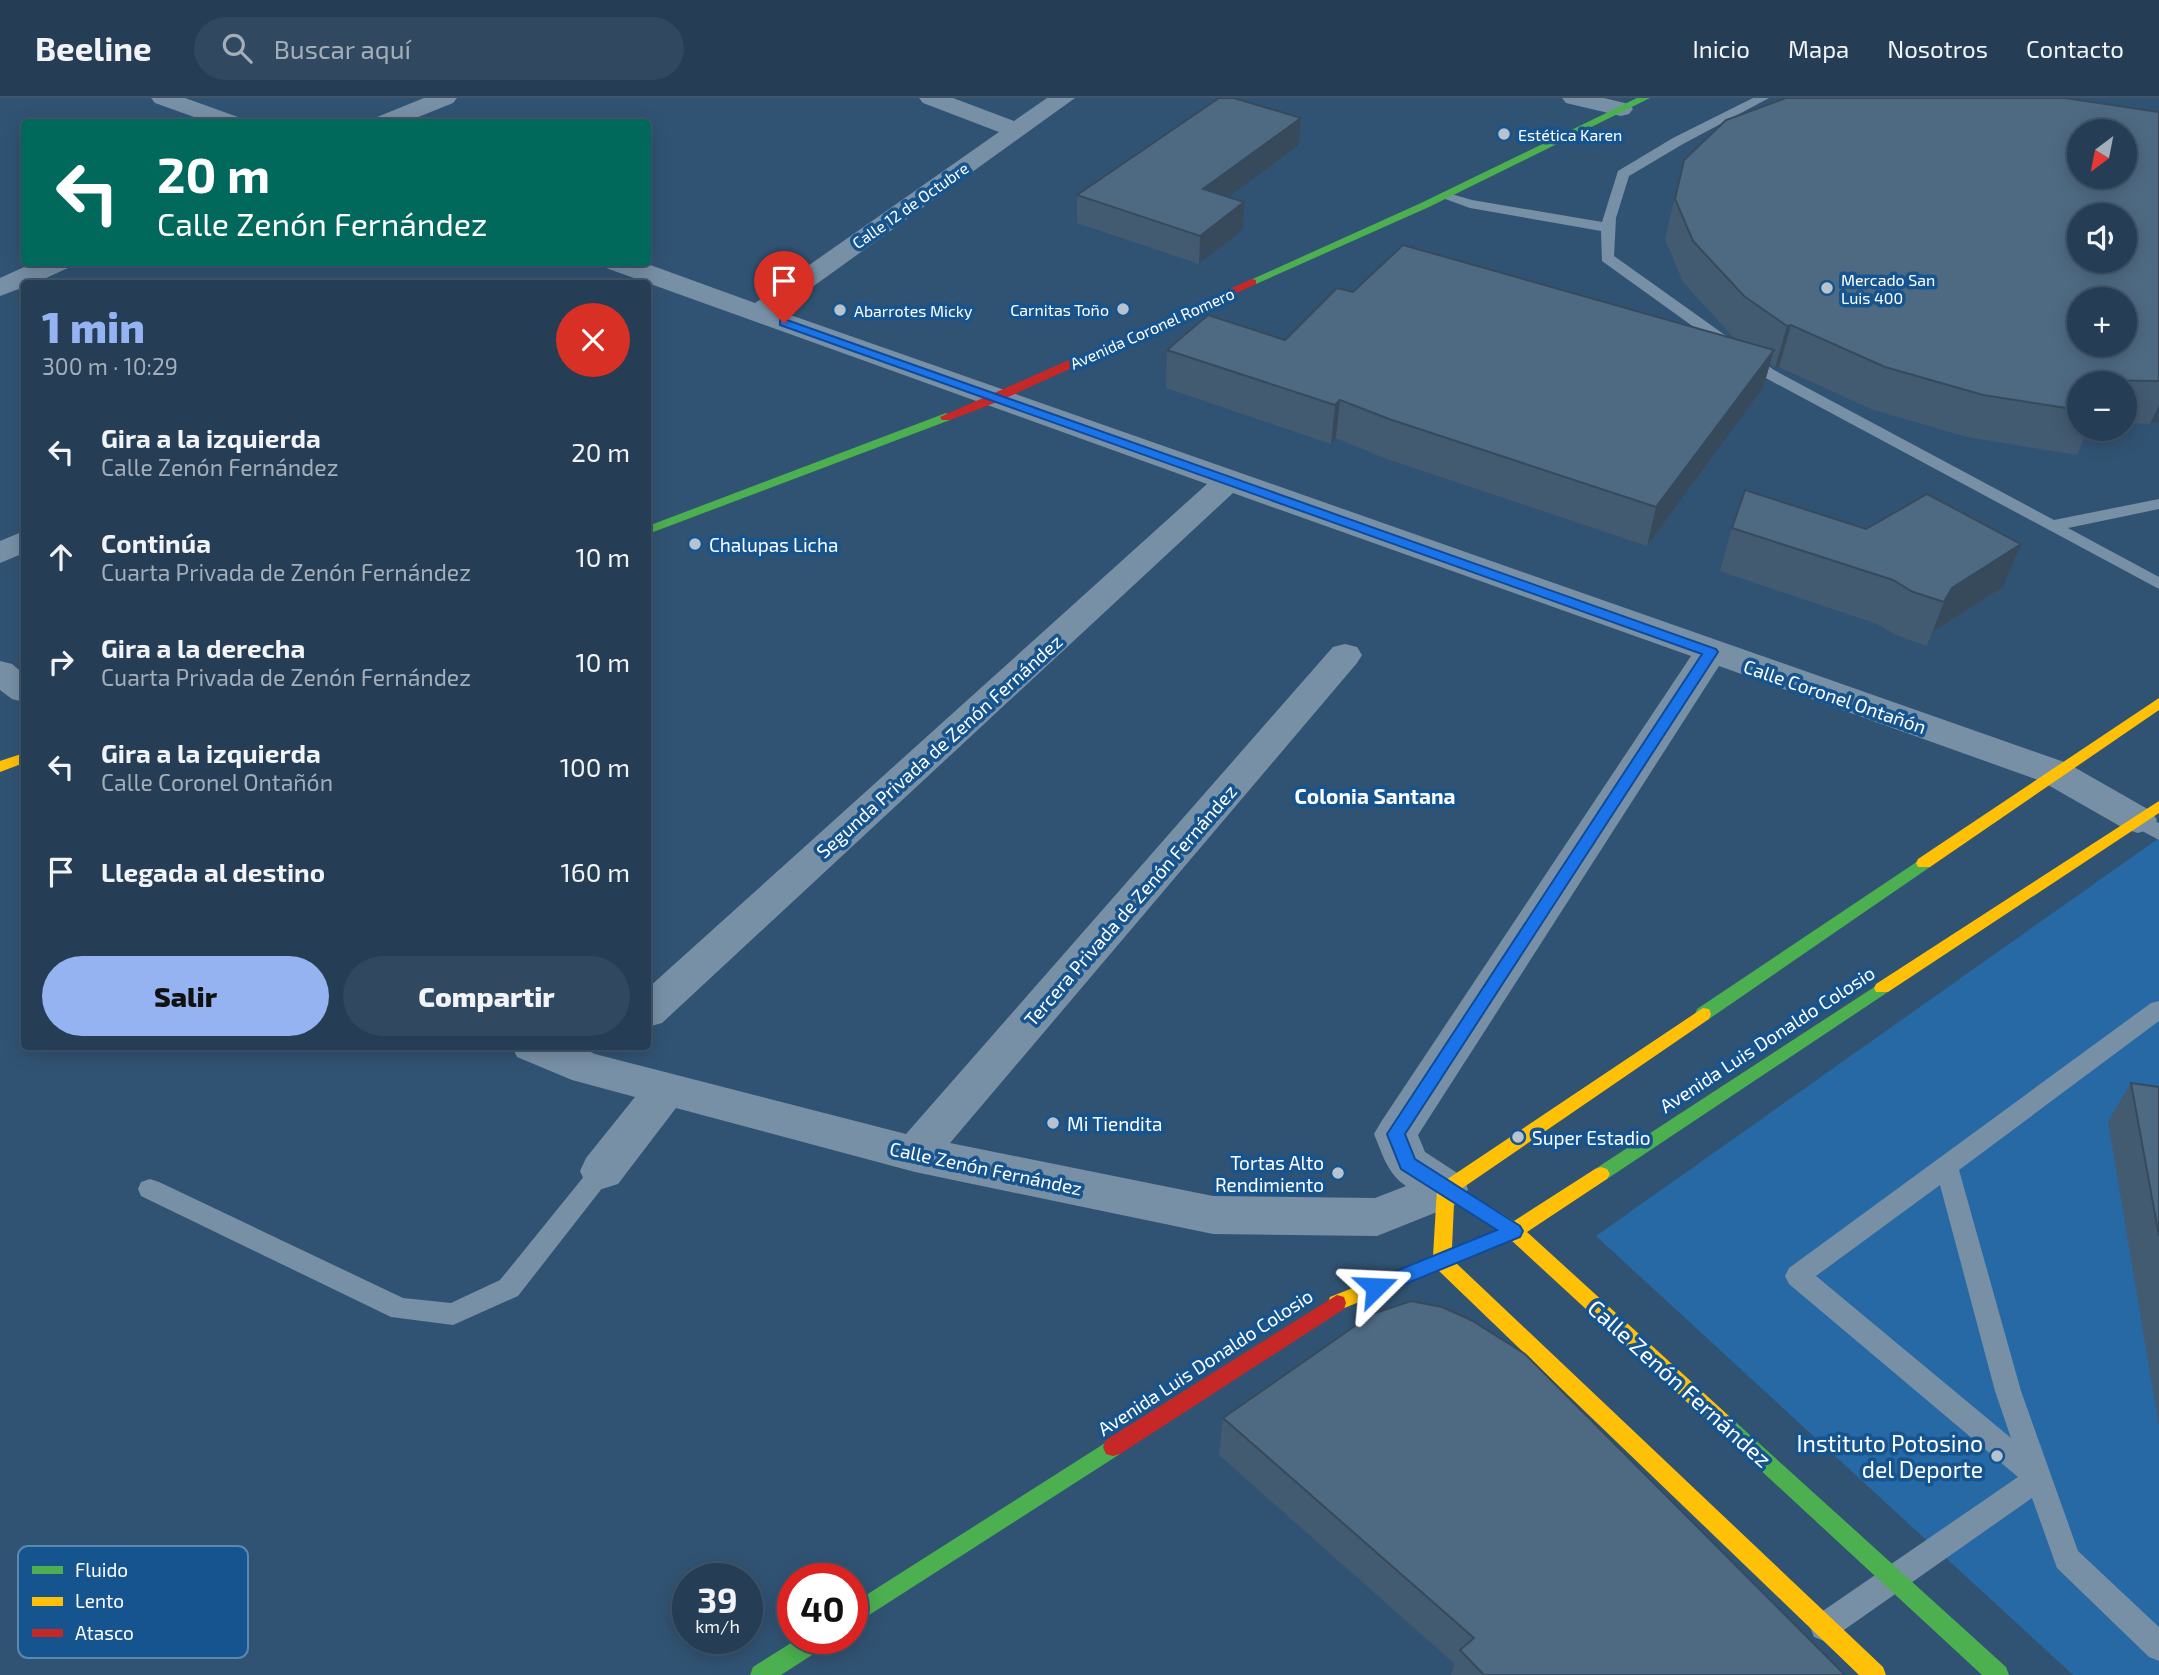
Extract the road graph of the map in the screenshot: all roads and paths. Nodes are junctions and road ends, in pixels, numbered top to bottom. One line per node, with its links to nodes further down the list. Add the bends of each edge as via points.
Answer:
1 (445, 98): 12 (street)
2 (931, 98): 13 (street)
3 (1063, 98): 13 (street, Calle 12 de Octubre)
4 (1574, 98): 8 (street)
5 (1644, 98): 8 (street, Avenida Coronel Romero)
6 (1763, 98): 10 (lane)
7 (183, 100): 11 (street)
8 (1621, 110): 14 (street, Avenida Coronel Romero)
9 (1775, 111): 10 (lane)
10 (1735, 112): 15 (lane, via 1623,174)
11 (223, 119)
12 (393, 119)
13 (1015, 130): 19 (street, Calle 12 de Octubre)
14 (1444, 196): 15 (lane, via 1470,205); 20 (street, Avenida Coronel Romero)
15 (1609, 228): 23 (lane, via 1607,258 1768,373)
16 (50, 266): 18 (street)
17 (626, 266): 19 (street, Calle Coronel Ontañón)
18 (0, 288)
19 (758, 313): 20 (street, Calle Coronel Ontañón)
20 (993, 399): 21 (street, Calle Coronel Ontañón); 24 (street, Avenida Coronel Romero)
21 (1230, 480): 28 (street, Calle Coronel Ontañón); 37 (street, Segunda Privada de Zenón Fernández)
22 (2159, 504): 23 (lane)
23 (2052, 526): 27 (lane)
24 (651, 529)
25 (21, 542): 26 (street)
26 (0, 553)
27 (2159, 584)
28 (1711, 652): 35 (street, Calle Coronel Ontañón); 46 (street, via 1396,1134 1408,1164)
29 (1345, 655): 42 (street, Tercera Privada de Zenón Fernández)
30 (0, 672): 31 (street)
31 (21, 689)
32 (2159, 703): 35 (street)
33 (21, 759): 34 (street)
34 (0, 767)
35 (2054, 772): 36 (street, Calle Coronel Ontañón); 46 (street)
36 (2152, 820): 47 (street, Avenida Luis Donaldo Colosio)
37 (651, 1009)
38 (2159, 1009): 43 (lane)
39 (556, 1050): 40 (street, Calle Zenón Fernández)
40 (599, 1057): 41 (street, Calle Zenón Fernández)
41 (667, 1088): 42 (street, Calle Zenón Fernández); 44 (street)
42 (915, 1154): 46 (street, Calle Zenón Fernández, via 1213,1215 1377,1217)
43 (1947, 1168): 49 (lane, via 2008,1391); 49 (lane, via 1798,1276)
44 (603, 1171): 45 (lane, via 509,1288 453,1314 400,1309)
45 (150, 1189)
46 (1446, 1189): 47 (street, Calle Zenón Fernández); 48 (street)
47 (1514, 1231): 48 (street, Avenida Luis Donaldo Colosio); 50 (street, Calle Zenón Fernández)
48 (1442, 1262): 51 (street, Avenida Luis Donaldo Colosio, via 1332,1305); 52 (street)
49 (2039, 1478): 50 (lane); 53 (lane, via 2067,1559)
50 (1894, 1578): 52 (lane); 57 (street, Calle Zenón Fernández)
51 (868, 1606)
52 (1824, 1627): 56 (street)
53 (2159, 1647)
54 (793, 1654): 55 (street)
55 (761, 1675)
56 (1875, 1675)
57 (1998, 1675)

